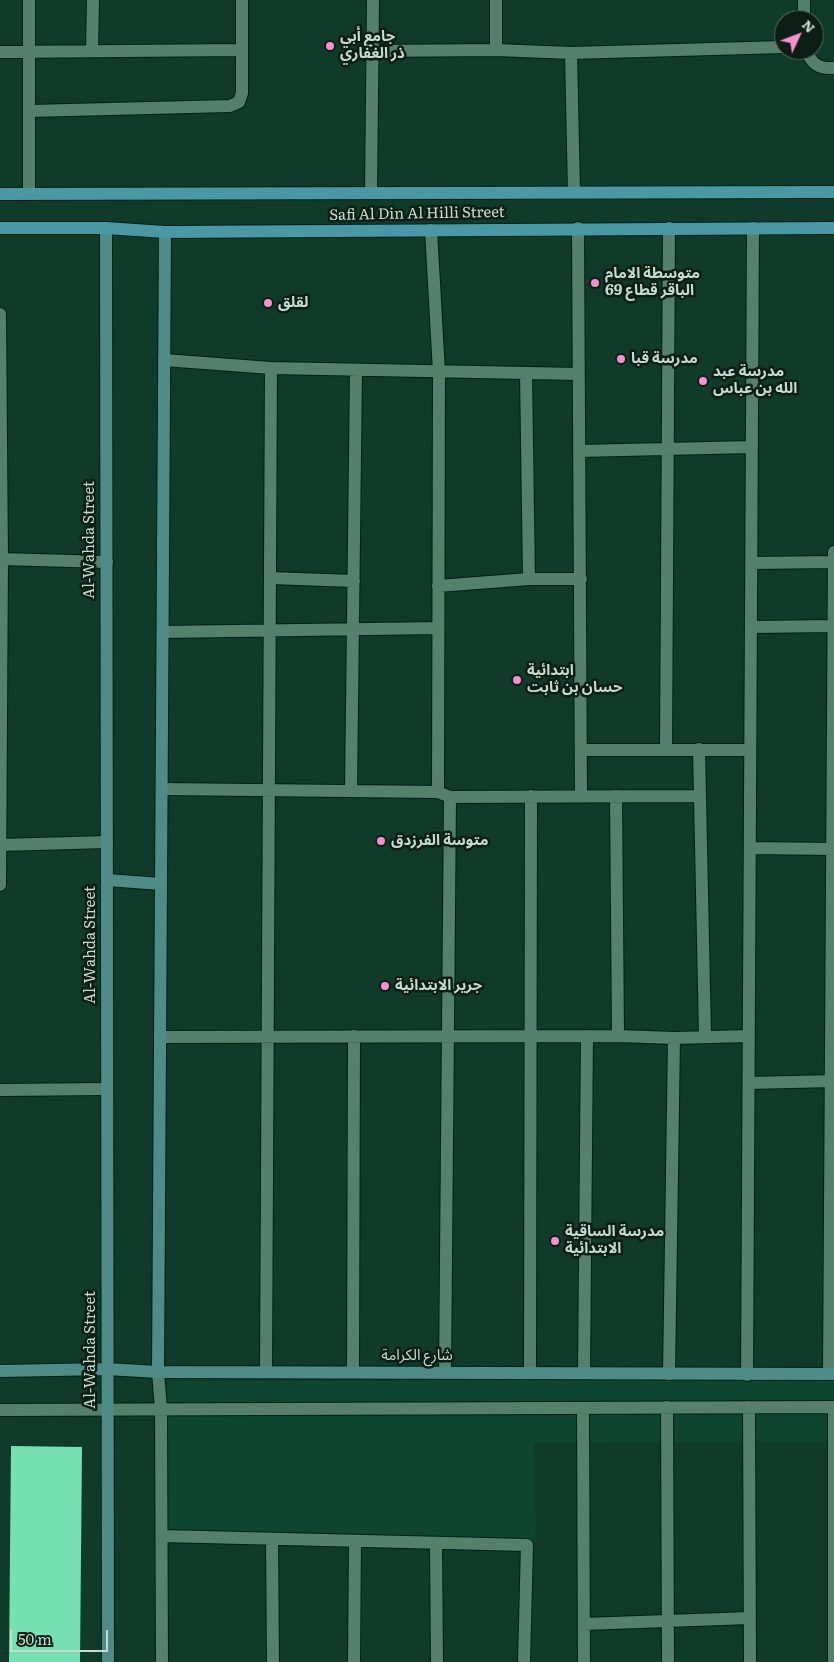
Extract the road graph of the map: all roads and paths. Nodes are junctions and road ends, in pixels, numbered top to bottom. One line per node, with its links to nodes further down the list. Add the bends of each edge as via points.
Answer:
1 (29, 0): 12 (street)
2 (93, 0): 9 (street)
3 (242, 0): 7 (street)
4 (372, 0): 10 (street)
5 (496, 0): 8 (street)
6 (774, 47): 13 (street)
7 (242, 50): 9 (street); 16 (street, via 242,93 239,102 230,106)
8 (496, 50): 10 (street); 13 (street)
9 (92, 51): 12 (street)
10 (373, 51): 17 (street)
11 (0, 52): 12 (street)
12 (31, 52): 16 (street)
13 (571, 53): 18 (street)
14 (810, 60): 15 (street, via 822,68)
15 (834, 68)
16 (30, 111): 20 (street)
17 (371, 192): 18 (main road, Safi Al Din Al Hilli Street); 20 (main road, Safi Al Din Al Hilli Street)
18 (574, 192): 19 (main road, Safi Al Din Al Hilli Street)
19 (834, 192)
20 (29, 193): 21 (main road, Safi Al Din Al Hilli Street)
21 (0, 194)
22 (0, 228): 23 (main road, Safi Al Din Al Hilli Street)
23 (106, 228): 29 (main road, Safi Al Din Al Hilli Street); 42 (street, Al-Wahda Street)
24 (578, 228): 25 (main road, Safi Al Din Al Hilli Street); 28 (main road, Safi Al Din Al Hilli Street); 36 (street)
25 (669, 228): 26 (main road, Safi Al Din Al Hilli Street); 38 (street)
26 (753, 228): 27 (main road, Safi Al Din Al Hilli Street); 37 (street)
27 (834, 228)
28 (431, 230): 29 (main road, Safi Al Din Al Hilli Street); 34 (street)
29 (165, 232): 31 (street)
30 (0, 314): 41 (street)
31 (164, 360): 32 (street); 56 (street)
32 (271, 368): 33 (street); 45 (street)
33 (356, 370): 34 (street); 48 (street)
34 (439, 372): 35 (street); 49 (street)
35 (526, 373): 36 (street); 46 (street)
36 (579, 374): 39 (street)
37 (752, 447): 38 (street); 44 (street)
38 (668, 449): 39 (street); 59 (street)
39 (579, 451): 47 (street)
40 (834, 552): 43 (street)
41 (1, 559): 42 (street); 54 (street)
42 (106, 562): 69 (street, Al-Wahda Street)
43 (834, 562): 44 (street); 50 (street)
44 (751, 563): 51 (street)
45 (270, 578): 48 (street); 55 (street)
46 (529, 579): 47 (street); 49 (street)
47 (581, 579): 58 (street)
48 (354, 581): 53 (street)
49 (438, 586): 52 (street)
50 (834, 626): 51 (street); 72 (street)
51 (752, 627): 60 (street)
52 (438, 628): 53 (street); 64 (street)
53 (353, 629): 55 (street); 63 (street)
54 (1, 630): 70 (street)
55 (270, 630): 56 (street); 62 (street)
56 (163, 632): 61 (street)
57 (699, 749): 59 (street); 60 (street); 68 (street)
58 (581, 750): 59 (street); 66 (street)
59 (666, 750)
60 (750, 750): 71 (street)
61 (162, 789): 62 (street); 74 (street)
62 (269, 790): 63 (street); 76 (street)
63 (351, 791): 64 (street)
64 (444, 794): 65 (street); 78 (street)
65 (531, 796): 66 (street); 79 (street)
66 (581, 796): 67 (street)
67 (616, 796): 68 (street); 81 (street)
68 (699, 796): 82 (street)
69 (107, 842): 70 (street); 73 (street, Al-Wahda Street)
70 (0, 845): 75 (street)
71 (750, 848): 72 (street); 83 (street)
72 (833, 848): 86 (street)
73 (107, 880): 74 (street); 88 (street, Al-Wahda Street)
74 (161, 884): 84 (street)
75 (0, 885)
76 (268, 1036): 77 (street); 84 (street); 92 (street)
77 (354, 1036): 78 (street); 94 (street)
78 (448, 1036): 79 (street); 95 (street)
79 (531, 1036): 80 (street); 96 (street)
80 (587, 1036): 81 (street); 97 (street)
81 (618, 1036): 85 (street)
82 (705, 1036): 83 (street); 85 (street)
83 (749, 1036): 87 (street)
84 (160, 1037): 93 (street)
85 (674, 1038): 98 (street)
86 (833, 1081): 87 (street); 99 (street)
87 (748, 1083): 100 (street)
88 (107, 1089): 89 (street); 90 (street, Al-Wahda Street)
89 (0, 1090)
90 (107, 1369): 91 (street, شارع الكرامة); 93 (street, شارع الكرامة); 105 (street, Al-Wahda Street)
91 (0, 1371)
92 (266, 1371): 93 (street, شارع الكرامة); 94 (street, شارع الكرامة)
93 (158, 1372): 106 (street)
94 (353, 1372): 95 (street, شارع الكرامة)
95 (445, 1372): 96 (street, شارع الكرامة)
96 (530, 1373): 97 (street, شارع الكرامة)
97 (584, 1373): 98 (street, شارع الكرامة)
98 (669, 1374): 100 (street, شارع الكرامة)
99 (832, 1374): 100 (street, شارع الكرامة)
100 (747, 1375)
101 (667, 1407): 102 (street); 104 (street); 113 (street)
102 (749, 1407): 103 (street); 112 (street)
103 (834, 1407): 124 (street)
104 (583, 1408): 106 (street); 114 (street)
105 (107, 1409): 106 (street); 107 (street); 115 (street, Al-Wahda Street)
106 (162, 1409): 108 (street)
107 (0, 1410)
108 (162, 1536): 109 (street); 116 (street)
109 (272, 1539): 110 (street); 117 (street)
110 (355, 1541): 111 (street); 118 (street)
111 (436, 1543): 119 (street); 120 (street, via 527,1545)
112 (750, 1618): 113 (street); 123 (street)
113 (667, 1620): 114 (street); 122 (street)
114 (584, 1624): 121 (street)
115 (108, 1662)
116 (162, 1662)
117 (273, 1662)
118 (354, 1662)
119 (437, 1662)
120 (524, 1662)
121 (584, 1662)
122 (668, 1662)
123 (750, 1662)
124 (834, 1662)

